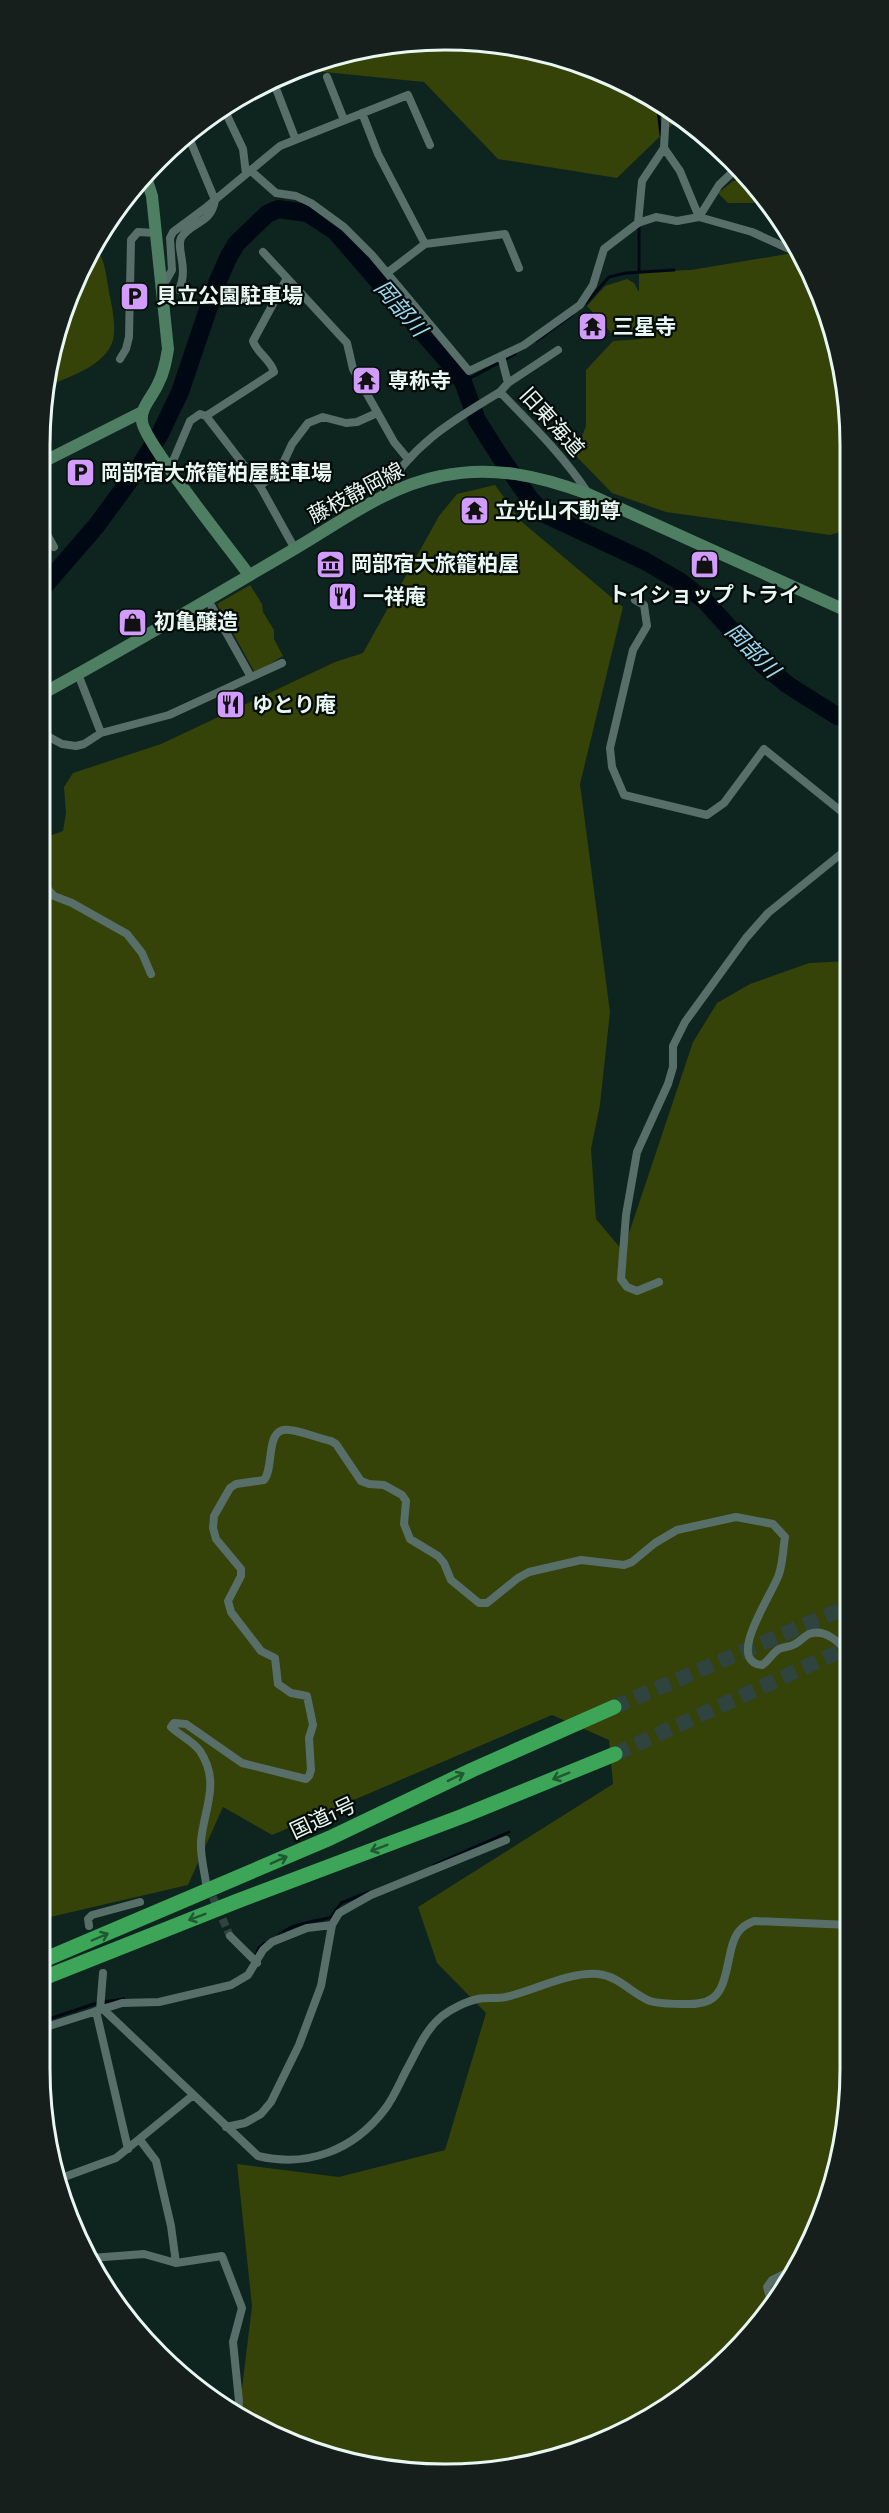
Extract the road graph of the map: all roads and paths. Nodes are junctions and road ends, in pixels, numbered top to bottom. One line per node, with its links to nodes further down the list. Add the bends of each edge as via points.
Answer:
1 (327, 77): 6 (street)
2 (276, 88): 7 (street)
3 (362, 113): 6 (street); 9 (street, via 408,95); 18 (street, via 378,154)
4 (227, 115): 11 (street, via 243,149)
5 (666, 117): 10 (street)
6 (344, 120): 7 (street)
7 (295, 138): 11 (street)
8 (191, 142): 14 (street)
9 (430, 145)
10 (664, 148): 15 (street, via 680,171); 16 (street, via 642,181)
11 (248, 172): 14 (street); 22 (street, via 276,193 296,196 329,215)
12 (731, 173): 15 (street)
13 (148, 184): 17 (main road)
14 (215, 200): 24 (street, via 172,232 172,270); 25 (street, via 210,216 182,237 184,272)
15 (699, 217): 16 (street, via 656,217); 19 (street, via 752,232)
16 (638, 223): 27 (street, via 604,249 593,285 580,305 524,345)
17 (156, 233): 24 (main road); 28 (street, via 138,232 131,240 129,337)
18 (425, 244): 21 (street, via 505,234); 22 (street)
19 (788, 248)
20 (263, 252): 23 (street)
21 (519, 268)
22 (387, 273): 27 (street, via 469,371)
23 (287, 278): 32 (street, via 347,343 353,369); 33 (street, via 253,341 274,372)
24 (163, 286): 31 (main road, via 166,365)
25 (179, 290)
26 (558, 350): 29 (street)
27 (501, 356): 29 (street)
28 (120, 358)
29 (508, 383): 30 (street)
30 (500, 392): 35 (street, 旧東海道, via 429,437); 38 (street, 旧東海道, via 573,471)
31 (142, 412): 34 (main road); 36 (main road, via 144,429)
32 (378, 413): 35 (street); 37 (street, via 357,422 323,417 308,423 292,444 280,471)
33 (206, 416): 36 (street, via 200,414 190,421); 37 (street)
34 (50, 458)
35 (408, 459): 39 (street, 旧東海道)
36 (166, 462): 43 (main road)
37 (260, 486): 42 (street)
38 (588, 494): 39 (main road, 藤枝静岡線, via 529,476 495,472 424,480); 46 (main road, 藤枝静岡線)
39 (380, 498): 42 (main road, 藤枝静岡線)
40 (50, 540): 41 (street)
41 (54, 547)
42 (295, 549): 43 (main road, 藤枝静岡線)
43 (249, 575): 44 (main road, 藤枝静岡線)
44 (207, 600): 48 (main road, 藤枝静岡線); 49 (street)
45 (635, 600): 53 (street, via 644,605 647,626 633,650 610,748 612,767 624,795 707,815 724,803 764,749)
46 (840, 608)
47 (282, 663): 49 (street)
48 (78, 674): 50 (main road, 藤枝静岡線); 51 (street)
49 (251, 677): 51 (street, via 169,715)
50 (50, 689)
51 (101, 733): 52 (street, via 76,746)
52 (50, 737)
53 (840, 810)
54 (840, 855): 57 (street, via 768,913 746,938 673,1046 668,1084 637,1152 626,1215 621,1279 637,1291)
55 (50, 892): 56 (street, via 127,934 142,953)
56 (151, 974)
57 (659, 1282)
58 (840, 1642): 62 (street, via 828,1636 809,1634 796,1645 778,1649 769,1662 762,1665 750,1661 748,1643 779,1575 785,1537 773,1524 736,1517 677,1530 624,1565 581,1560 529,1572 487,1603 479,1603 451,1580 438,1556 410,1539 404,1524 406,1501 402,1495 384,1485 361,1481 331,1441 283,1430 272,1440 269,1474 264,1480 230,1488 214,1516 213,1528 222,1548 241,1569 242,1576 228,1601 231,1612 261,1651 275,1658 278,1684 291,1693 307,1696 313,1725 309,1776 306,1779 242,1764 186,1724 174,1723 171,1727 201,1752 210,1780 201,1844)
59 (614, 1707): 68 (highway, 国道1号, one-way to 59, via 330,1838)
60 (615, 1754): 71 (highway, one-way to 71)
61 (506, 1840): 65 (street, via 371,1895 339,1913)
62 (206, 1883)
63 (140, 1902): 66 (street, via 92,1914)
64 (840, 1924): 75 (street, via 754,1921 735,1938 723,1984 702,2004 651,2001 615,1979 598,1974 567,1978 503,1998 478,1999 460,2006 429,2028 387,2107 374,2123 349,2144 328,2154 304,2161 258,2156)
65 (332, 1925): 69 (street, via 307,1928 272,1942); 75 (street, via 321,1986 272,2102 245,2123)
66 (89, 1926)
67 (230, 1936): 69 (street)
68 (50, 1957)
69 (257, 1963): 72 (street, via 248,1975 231,1984 159,2002 122,2003)
70 (103, 1973): 72 (street)
71 (50, 1975)
72 (100, 2010): 73 (street); 74 (street); 77 (street)
73 (50, 2026)
74 (192, 2096): 75 (street); 76 (street)
75 (226, 2127)
76 (140, 2140): 77 (street); 80 (street, via 156,2161)
77 (128, 2149): 78 (street, via 117,2158)
78 (65, 2177)
79 (98, 2258): 80 (street, via 144,2254)
80 (176, 2263): 83 (street, via 222,2256 242,2308 232,2342)
81 (781, 2276): 82 (street, via 766,2287)
82 (768, 2294)
83 (239, 2406)

